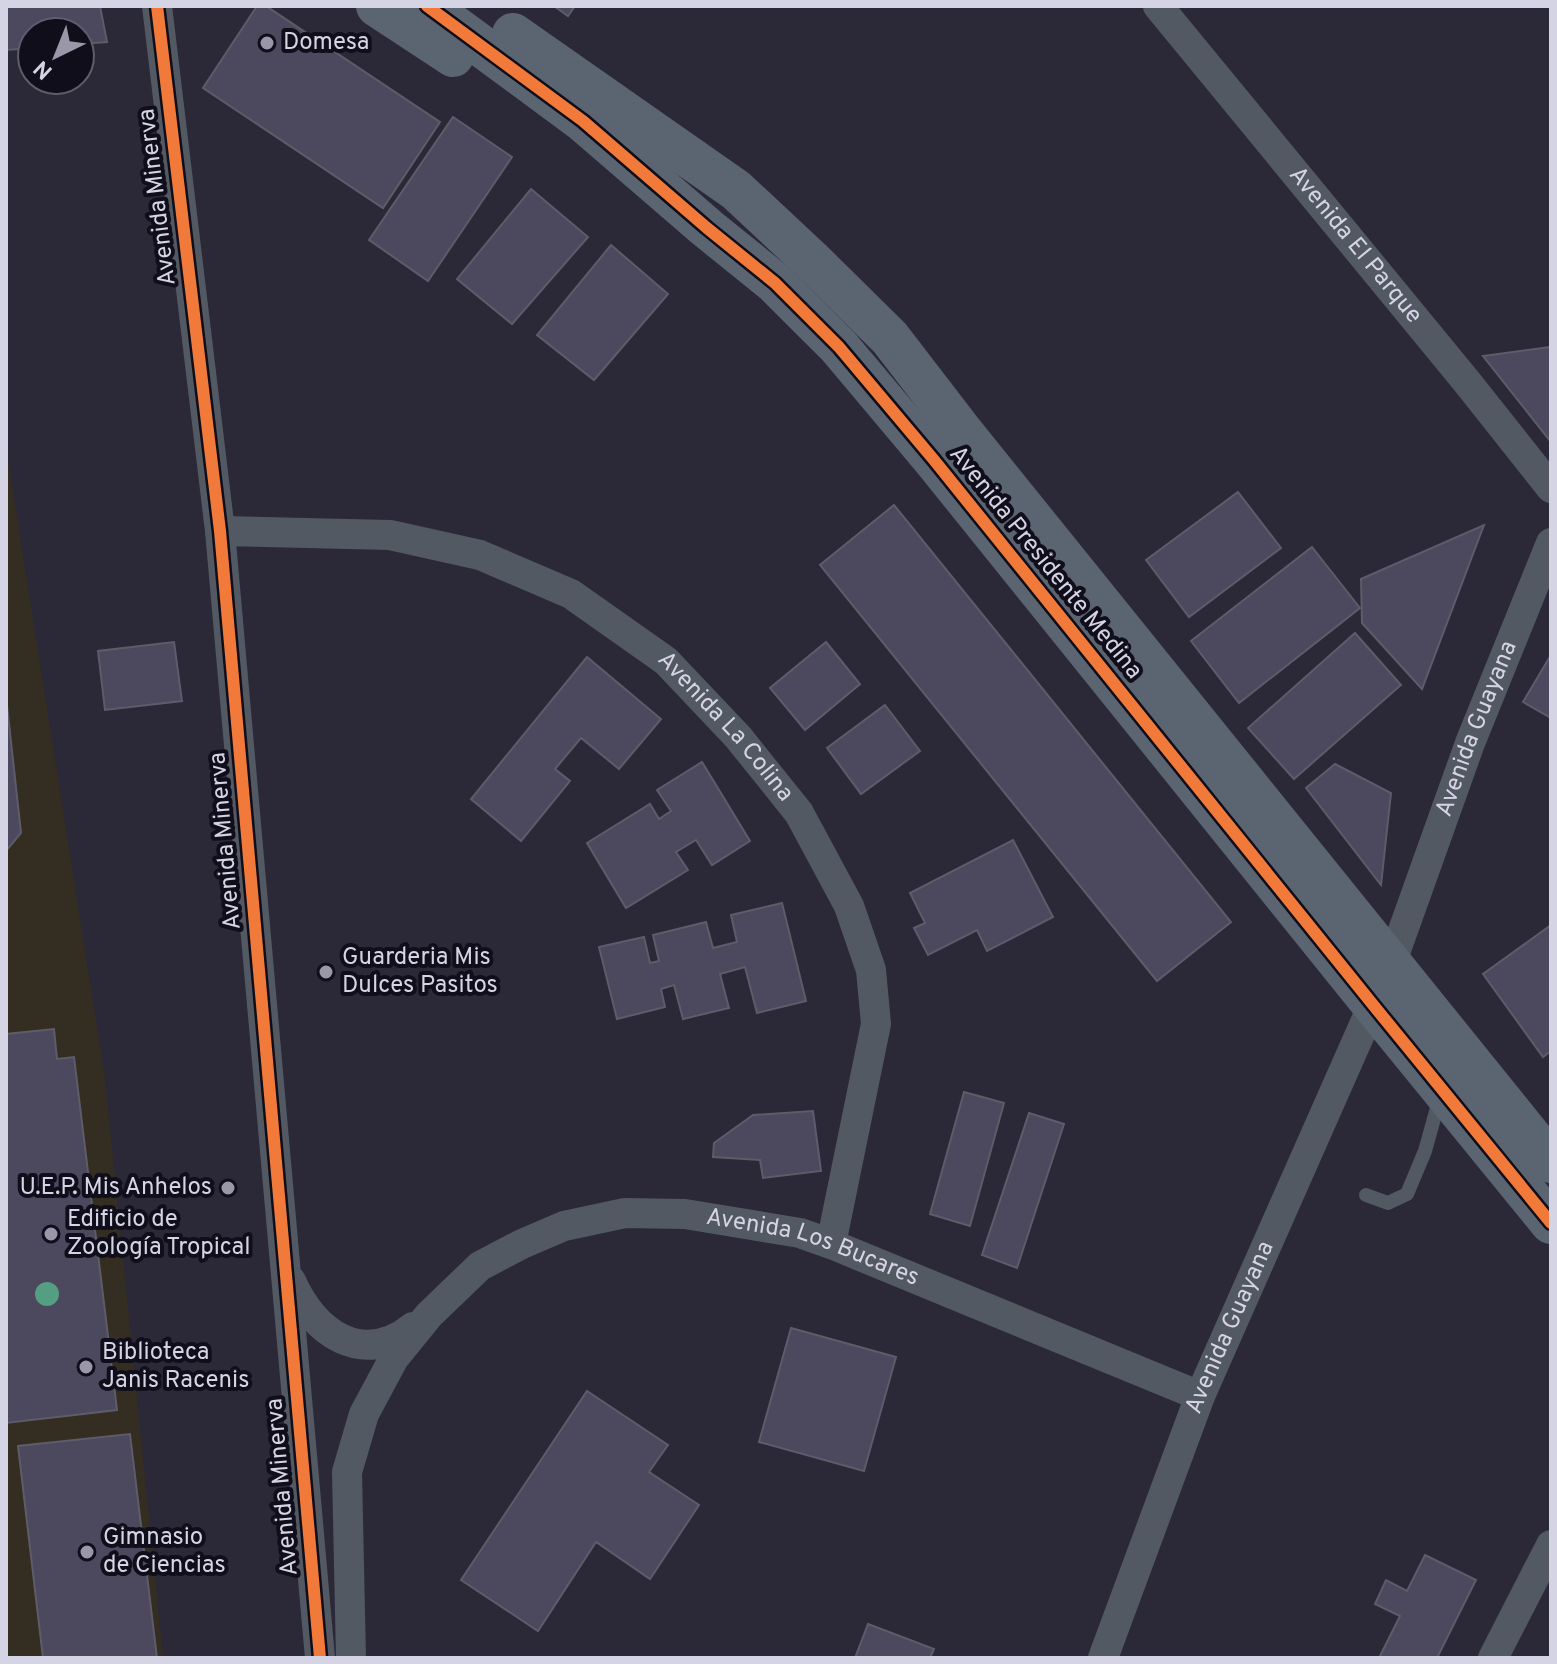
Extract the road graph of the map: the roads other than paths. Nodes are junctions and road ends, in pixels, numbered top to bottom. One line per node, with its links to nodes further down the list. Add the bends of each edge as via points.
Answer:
1 (377, 6): 7 (street, via 531,109)
2 (427, 6): 7 (street, Avenida Presidente Medina)
3 (473, 6): 7 (street, Avenida Presidente Medina)
4 (518, 6): 7 (street, via 582,52)
5 (1158, 6): 8 (street, Avenida El Parque)
6 (161, 11): 9 (street, Avenida Minerva)
7 (592, 108): 11 (street, Avenida Presidente Medina, via 736,190 890,338); 12 (street, Avenida Presidente Medina, via 707,228 775,283 839,347)
8 (1551, 488)
9 (220, 531): 17 (street, Avenida La Colina, via 390,535 480,555 571,594 666,661 738,737 799,813 849,906 871,970 876,1024); 18 (street, Avenida Minerva)
10 (1551, 543): 11 (street, Avenida Guayana, via 1470,743)
11 (1391, 964): 12 (street, Avenida Guayana); 14 (street, Avenida Presidente Medina)
12 (1374, 1006): 13 (street, Avenida Presidente Medina); 20 (street, Avenida Guayana)
13 (1442, 1089): 15 (lane, via 1407,1194 1388,1203); 16 (street, Avenida Presidente Medina)
14 (1551, 1162)
15 (1366, 1195)
16 (1551, 1223)
17 (831, 1244): 19 (street, Avenida Los Bucares, via 800,1233 685,1214 625,1213 564,1226 522,1244 480,1266); 20 (street, Avenida Los Bucares)
18 (286, 1268): 19 (street, Avenida Los Bucares, via 317,1322 347,1342 387,1342); 22 (street, Avenida Minerva)
19 (429, 1315): 23 (street, Avenida Los Bucares, via 394,1358 364,1414 347,1472)
20 (1200, 1396): 24 (street, Avenida Guayana)
21 (1551, 1545): 25 (street)
22 (320, 1658)
23 (351, 1658)
24 (1103, 1658)
25 (1493, 1658)

